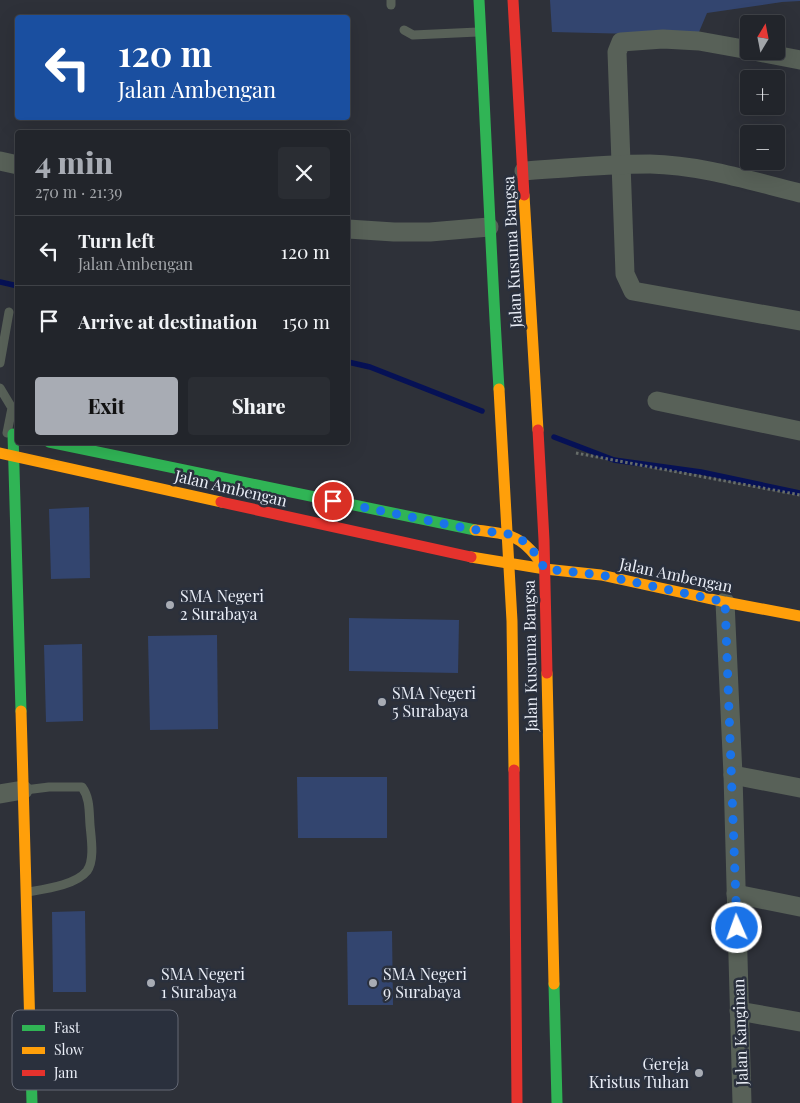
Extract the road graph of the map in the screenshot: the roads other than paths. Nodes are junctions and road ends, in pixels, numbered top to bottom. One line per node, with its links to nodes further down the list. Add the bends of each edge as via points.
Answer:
1 (479, 0): 4 (main road, Jalan Kusuma Bangsa)
2 (513, 0): 11 (main road, Jalan Kusuma Bangsa, via 516,126)
3 (404, 30): 4 (lane, via 413,35)
4 (480, 32): 13 (main road, Jalan Kusuma Bangsa, via 490,126)
5 (740, 48): 10 (street, via 690,40 621,42 617,52)
6 (785, 57): 7 (street)
7 (800, 60)
8 (0, 161): 9 (street)
9 (15, 164)
10 (621, 166): 11 (street); 12 (street, via 650,164 706,171); 16 (street, via 625,274 632,292)
11 (524, 171): 27 (main road, Jalan Kusuma Bangsa)
12 (800, 194)
13 (489, 227): 14 (street, via 421,232); 25 (main road, Jalan Kusuma Bangsa)
14 (350, 229)
15 (9, 312): 17 (lane)
16 (800, 321)
17 (0, 363)
18 (0, 388): 21 (lane, via 12,408)
19 (657, 401): 20 (street)
20 (800, 431)
21 (9, 434): 24 (main road)
22 (64, 445): 25 (main road, Jalan Ambengan, via 470,529)
23 (0, 454): 24 (main road, Jalan Ambengan)
24 (13, 456): 26 (main road, Jalan Ambengan, via 460,555); 32 (main road)
25 (508, 534): 26 (main road, Jalan Kusuma Bangsa); 27 (main road, Jalan Ambengan, via 530,546)
26 (509, 563): 27 (main road, Jalan Ambengan); 40 (main road, Jalan Kusuma Bangsa)
27 (545, 569): 28 (main road, Jalan Ambengan, via 601,575); 39 (main road, Jalan Kusuma Bangsa)
28 (725, 602): 29 (main road, Jalan Ambengan); 30 (street, Jalan Kanginan)
29 (800, 616)
30 (733, 775): 31 (street); 35 (street, Jalan Kanginan)
31 (800, 788)
32 (23, 790): 33 (street); 34 (main road); 34 (lane, via 82,787 88,795 92,850 88,870 80,877)
33 (0, 794)
34 (26, 892): 37 (main road)
35 (736, 894): 36 (street); 38 (street, Jalan Kanginan)
36 (800, 907)
37 (29, 1010)
38 (740, 1010): 41 (street); 46 (street, Jalan Kanginan)
39 (556, 1013): 40 (main road); 45 (main road, Jalan Kusuma Bangsa)
40 (515, 1014): 44 (main road, Jalan Kusuma Bangsa)
41 (800, 1022)
42 (32, 1090): 43 (main road)
43 (32, 1103)
44 (516, 1103)
45 (557, 1103)
46 (742, 1103)

